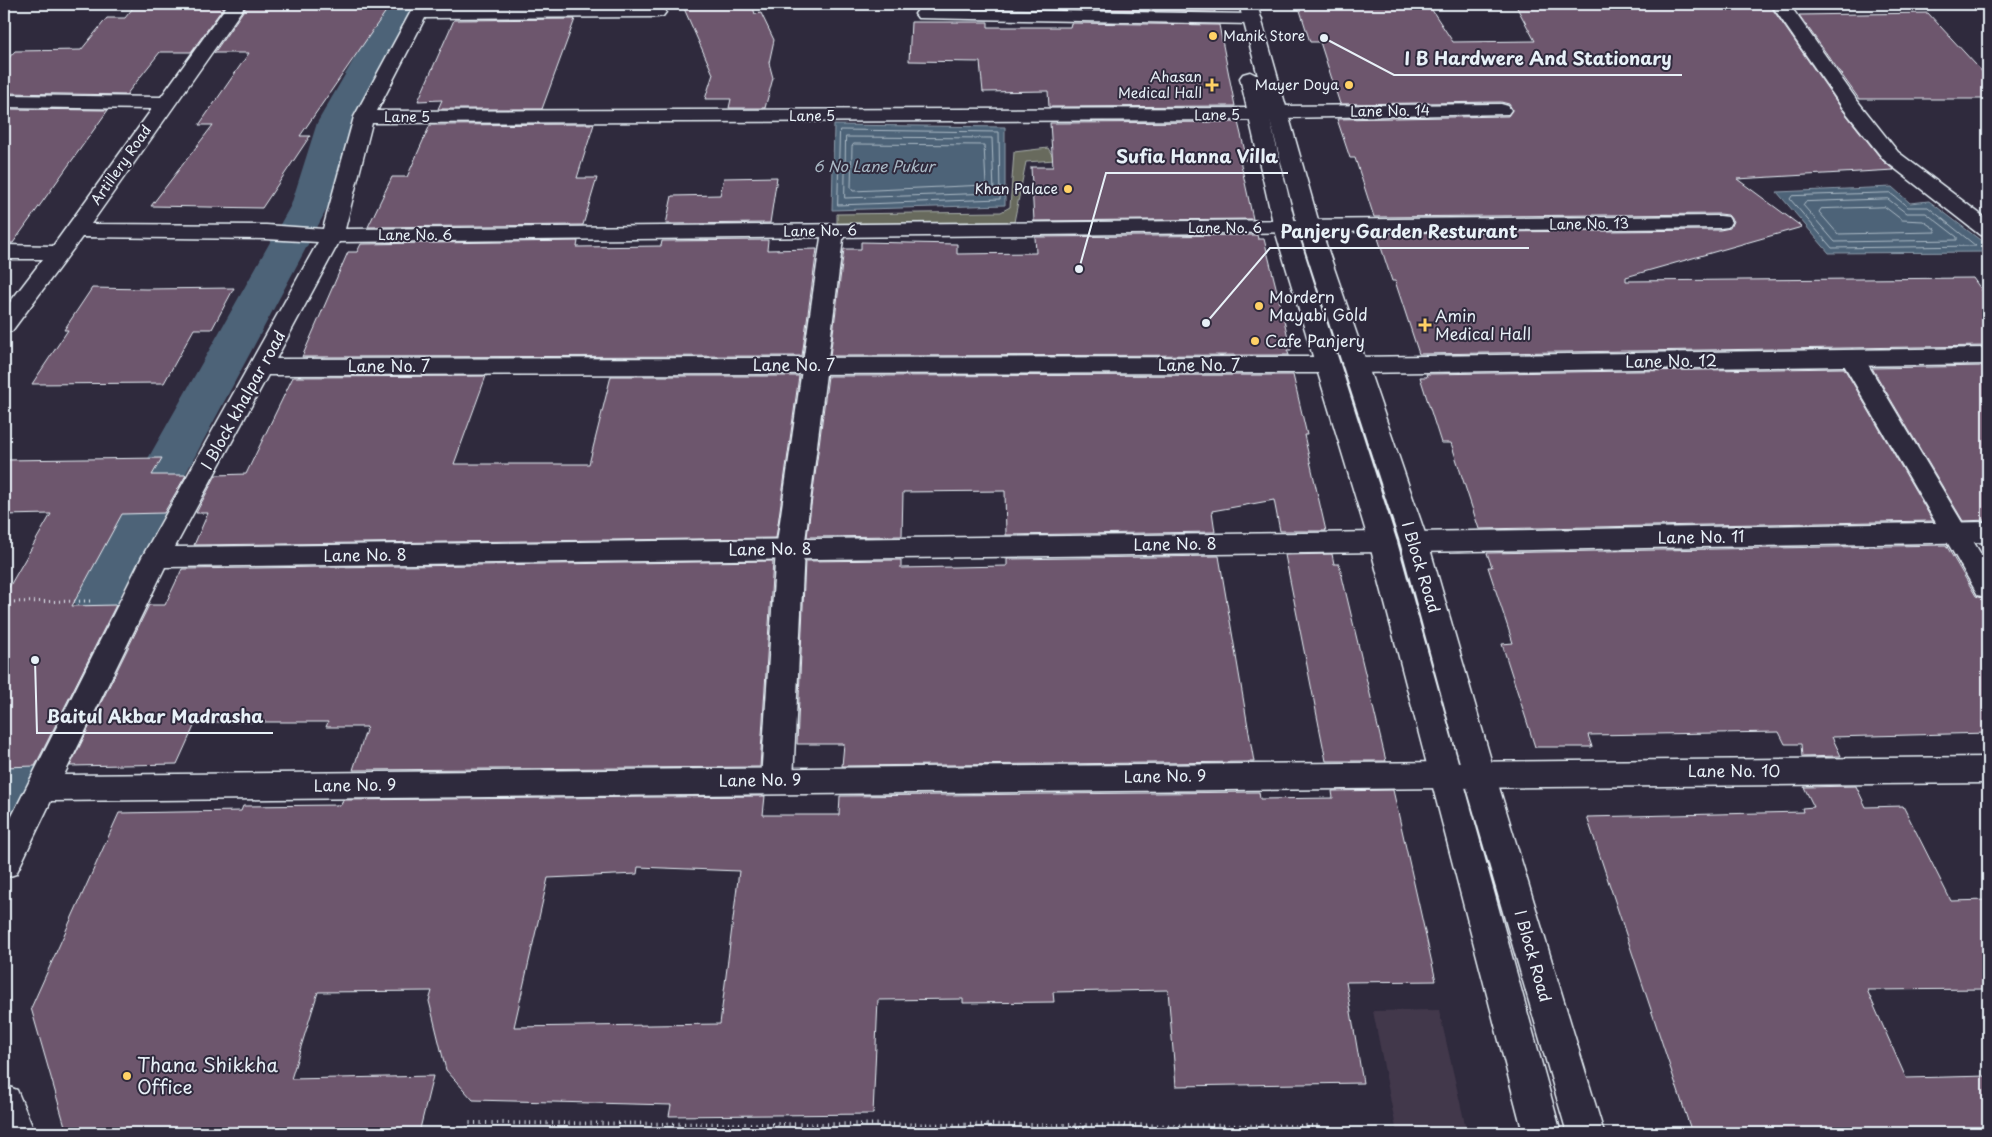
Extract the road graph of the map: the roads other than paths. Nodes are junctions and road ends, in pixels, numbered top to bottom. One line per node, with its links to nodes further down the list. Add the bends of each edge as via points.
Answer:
1 (237, 4): 8 (street, Artillery Road)
2 (1780, 4): 15 (street, via 1849,103 1891,156)
3 (422, 9): 5 (street); 11 (street, I Block khalpar road)
4 (1242, 11): 6 (street); 10 (street, I Block Road)
5 (657, 12)
6 (924, 14)
7 (4, 101): 8 (street)
8 (165, 103): 14 (street, Artillery Road)
9 (1502, 110): 10 (street, Lane No. 14)
10 (1268, 113): 11 (street, Lane 5); 13 (street, I Block Road)
11 (364, 117): 17 (street, I Block khalpar road)
12 (1720, 222): 13 (street, Lane No. 13)
13 (1297, 227): 16 (street, Lane No. 6); 24 (street, I Block Road); 25 (street, I Block Road)
14 (75, 230): 17 (street, Lane No. 6); 19 (street, Artillery Road)
15 (1988, 230)
16 (833, 231): 17 (street, Lane No. 6); 23 (street)
17 (332, 236): 26 (street, I Block khalpar road)
18 (4, 252): 19 (street)
19 (58, 253): 20 (street, Artillery Road)
20 (4, 326)
21 (1988, 356): 22 (street, Lane No. 12)
22 (1852, 358): 25 (street, Lane No. 12); 27 (street)
23 (816, 365): 24 (street, Lane No. 7); 26 (street, Lane No. 7); 31 (street)
24 (1326, 365): 29 (street, I Block Road)
25 (1354, 365): 30 (street, I Block Road)
26 (262, 366): 32 (street, I Block khalpar road)
27 (1953, 532): 28 (street, Lane No. 11); 30 (street, Lane No. 11); 33 (street)
28 (1988, 532)
29 (1383, 542): 31 (street, Lane No. 8); 35 (street, I Block Road)
30 (1414, 542): 36 (street, I Block Road)
31 (790, 549): 32 (street, Lane No. 8); 37 (street)
32 (156, 557): 38 (street, I Block khalpar road)
33 (1988, 588)
34 (1988, 770): 36 (street, Lane No. 10)
35 (1444, 774): 36 (street, Lane No. 9); 37 (street, Lane No. 9); 42 (street, I Block Road)
36 (1480, 774): 43 (street, I Block Road)
37 (777, 780): 38 (street, Lane No. 9)
38 (41, 788): 39 (street, I Block khalpar road)
39 (4, 864)
40 (4, 1103): 41 (street)
41 (17, 1133)
42 (1542, 1133)
43 (1586, 1133)

